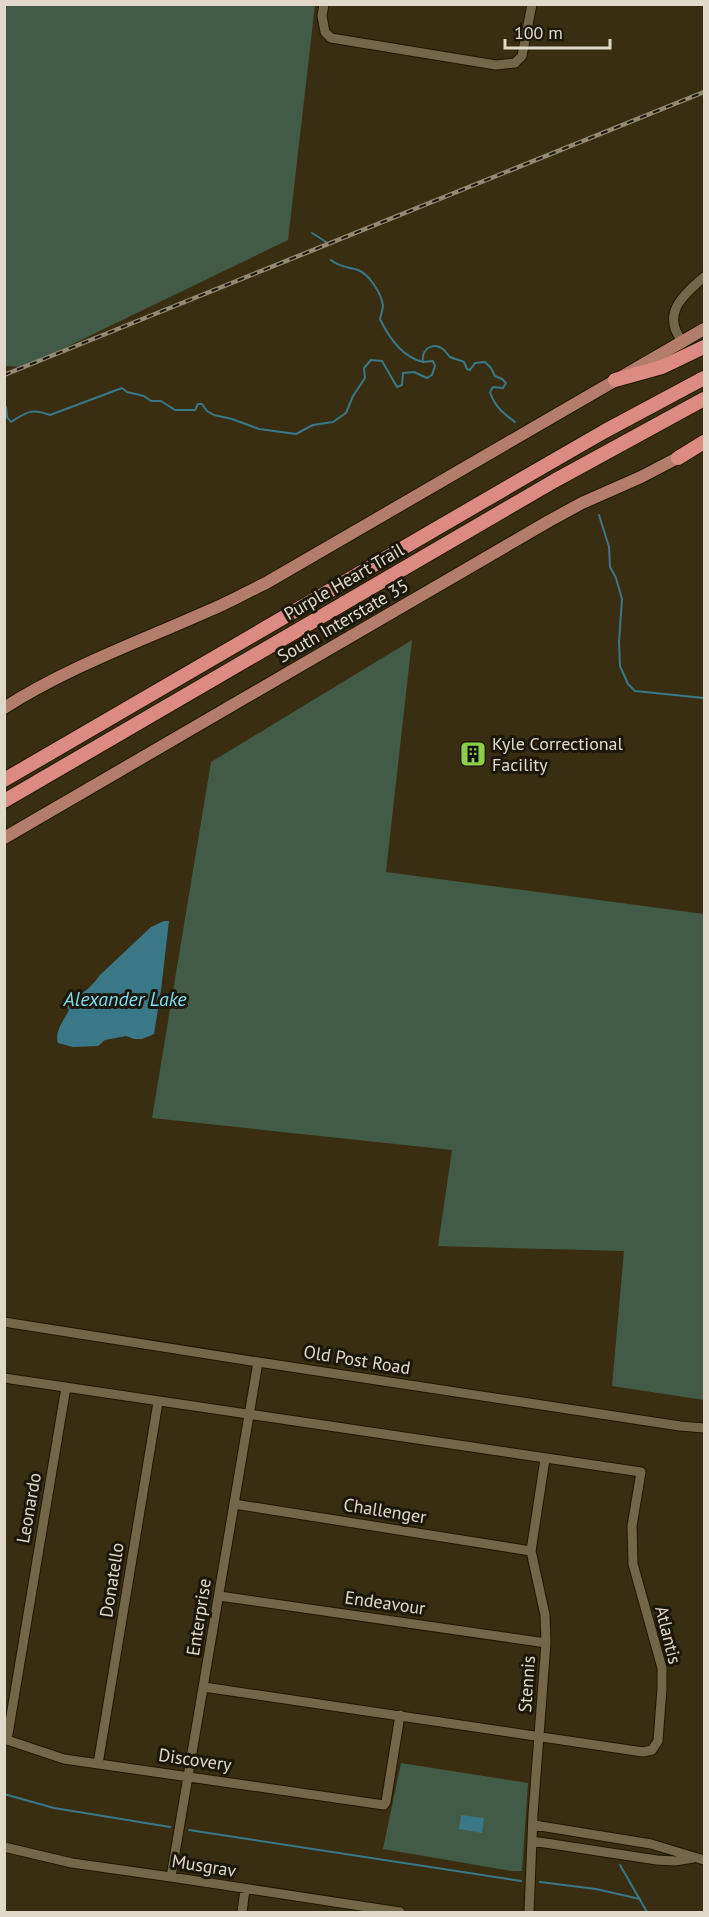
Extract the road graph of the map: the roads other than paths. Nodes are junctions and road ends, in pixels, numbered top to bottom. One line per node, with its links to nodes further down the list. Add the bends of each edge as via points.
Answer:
1 (324, 4): 2 (street, via 325,33 331,38 496,65 515,63 522,56)
2 (532, 4)
3 (705, 277): 5 (street, via 687,292 672,317 674,331)
4 (705, 329): 5 (main road)
5 (682, 341): 8 (main road)
6 (705, 347): 8 (highway, via 662,367)
7 (705, 378): 13 (highway, Purple Heart Trail, via 605,431)
8 (615, 380): 12 (main road, via 266,583 59,676)
9 (705, 399): 14 (highway, Purple Heart Trail, via 544,487)
10 (705, 444): 11 (highway)
11 (678, 458): 15 (main road, South Interstate 35, via 549,521)
12 (4, 708)
13 (4, 780)
14 (4, 801)
15 (4, 838)
16 (4, 1322): 17 (street, Old Post Road)
17 (258, 1362): 21 (street, Enterprise); 22 (street, Old Post Road)
18 (4, 1378): 19 (street, Atlantis)
19 (66, 1388): 20 (street, Atlantis); 31 (street, Leonardo)
20 (158, 1402): 21 (street, Atlantis); 32 (street, Donatello)
21 (250, 1413): 23 (street, Atlantis); 24 (street, Enterprise)
22 (705, 1428)
23 (545, 1459): 25 (street, Stennis); 30 (street, Atlantis, via 641,1472 632,1526 633,1564 662,1668 662,1688 653,1751)
24 (234, 1504): 25 (street, Challenger); 26 (street, Enterprise)
25 (531, 1551): 27 (street, Stennis)
26 (219, 1596): 27 (street, Endeavour); 28 (street, Enterprise)
27 (546, 1643): 30 (street, Stennis)
28 (204, 1687): 29 (street, Atlantis); 33 (street, Enterprise)
29 (400, 1715): 30 (street, Atlantis); 33 (street, Discovery, via 384,1805)
30 (540, 1737): 34 (street, Stennis)
31 (6, 1740): 32 (street, Discovery, via 64,1759)
32 (98, 1764): 33 (street, Discovery)
33 (187, 1775): 39 (street, Enterprise)
34 (534, 1825): 35 (street, Stennis); 37 (street, via 651,1844)
35 (532, 1841): 37 (street, via 657,1860); 43 (street, Stennis)
36 (4, 1847): 39 (street, Musgrav, via 72,1863)
37 (693, 1858): 38 (street)
38 (705, 1860)
39 (171, 1877): 40 (street, Musgrav)
40 (245, 1889): 41 (street); 42 (street, Musgrav)
41 (242, 1912)
42 (400, 1912)
43 (529, 1912)

